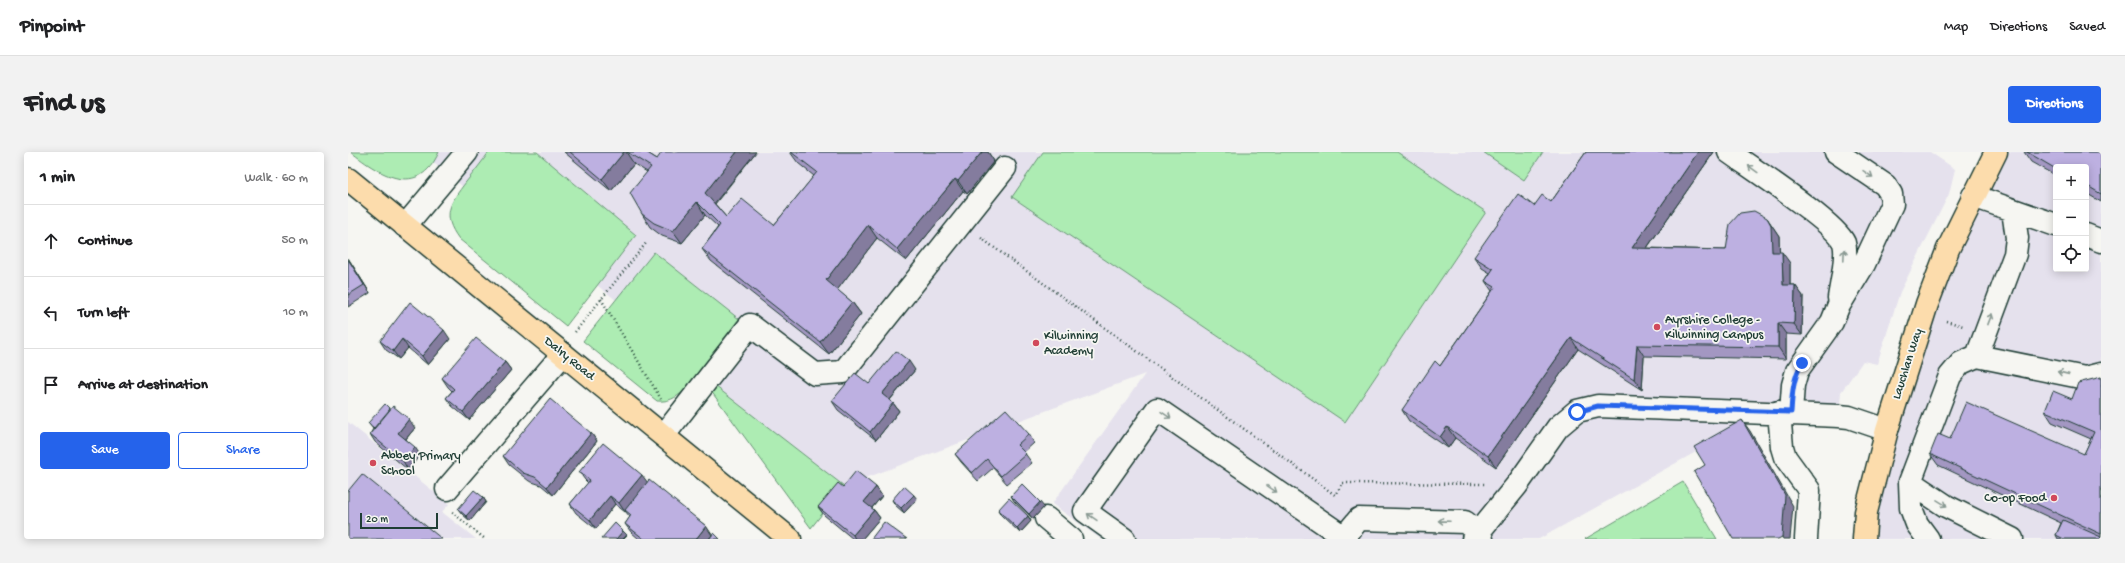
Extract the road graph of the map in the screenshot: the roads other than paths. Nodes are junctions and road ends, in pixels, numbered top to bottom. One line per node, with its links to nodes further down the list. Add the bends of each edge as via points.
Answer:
1 (467, 152): 10 (lane)
2 (1729, 152): 11 (lane, one-way to 2, via 1845,252 1840,236 1825,221)
3 (1836, 152): 11 (lane, one-way to 11, via 1885,185 1893,199 1864,264)
4 (1996, 152): 7 (main road, Lauchlan Way)
5 (1005, 168): 16 (lane, via 843,372 815,374 750,325)
6 (348, 179): 10 (main road, Dalry Road)
7 (1973, 196): 8 (lane); 17 (main road, Lauchlan Way, via 1948,249 1927,304)
8 (2013, 211): 9 (lane); 13 (lane, one-way to 8, via 2015,254 2017,238)
9 (2053, 224)
10 (405, 226): 12 (main road, Dalry Road)
11 (1838, 307): 15 (lane, via 1825,332 1797,371)
12 (567, 346): 16 (main road, Dalry Road); 19 (lane)
13 (1976, 356): 14 (lane, one-way to 13, via 2085,378); 18 (lane, via 1961,363 1950,376)
14 (2101, 374)
15 (1785, 412): 17 (lane, via 1849,417); 21 (lane, via 1598,406 1577,412 1558,427); 26 (lane, via 1782,447 1785,457 1808,490)
16 (670, 429): 23 (main road, Dalry Road)
17 (1887, 430): 27 (main road, Lauchlan Way, via 1866,512)
18 (1910, 482): 28 (lane, via 1911,508 1917,524); 29 (lane, one-way to 29, via 1946,506)
19 (449, 488)
20 (1046, 518): 24 (lane)
21 (1478, 537): 22 (lane, one-way to 22, via 1465,522 1359,519)
22 (1345, 538): 25 (lane, one-way to 22, via 1085,511 1158,409)
23 (790, 539)
24 (1071, 539)
25 (1124, 539)
26 (1806, 539)
27 (1864, 539)
28 (1928, 539)
29 (2012, 539)

